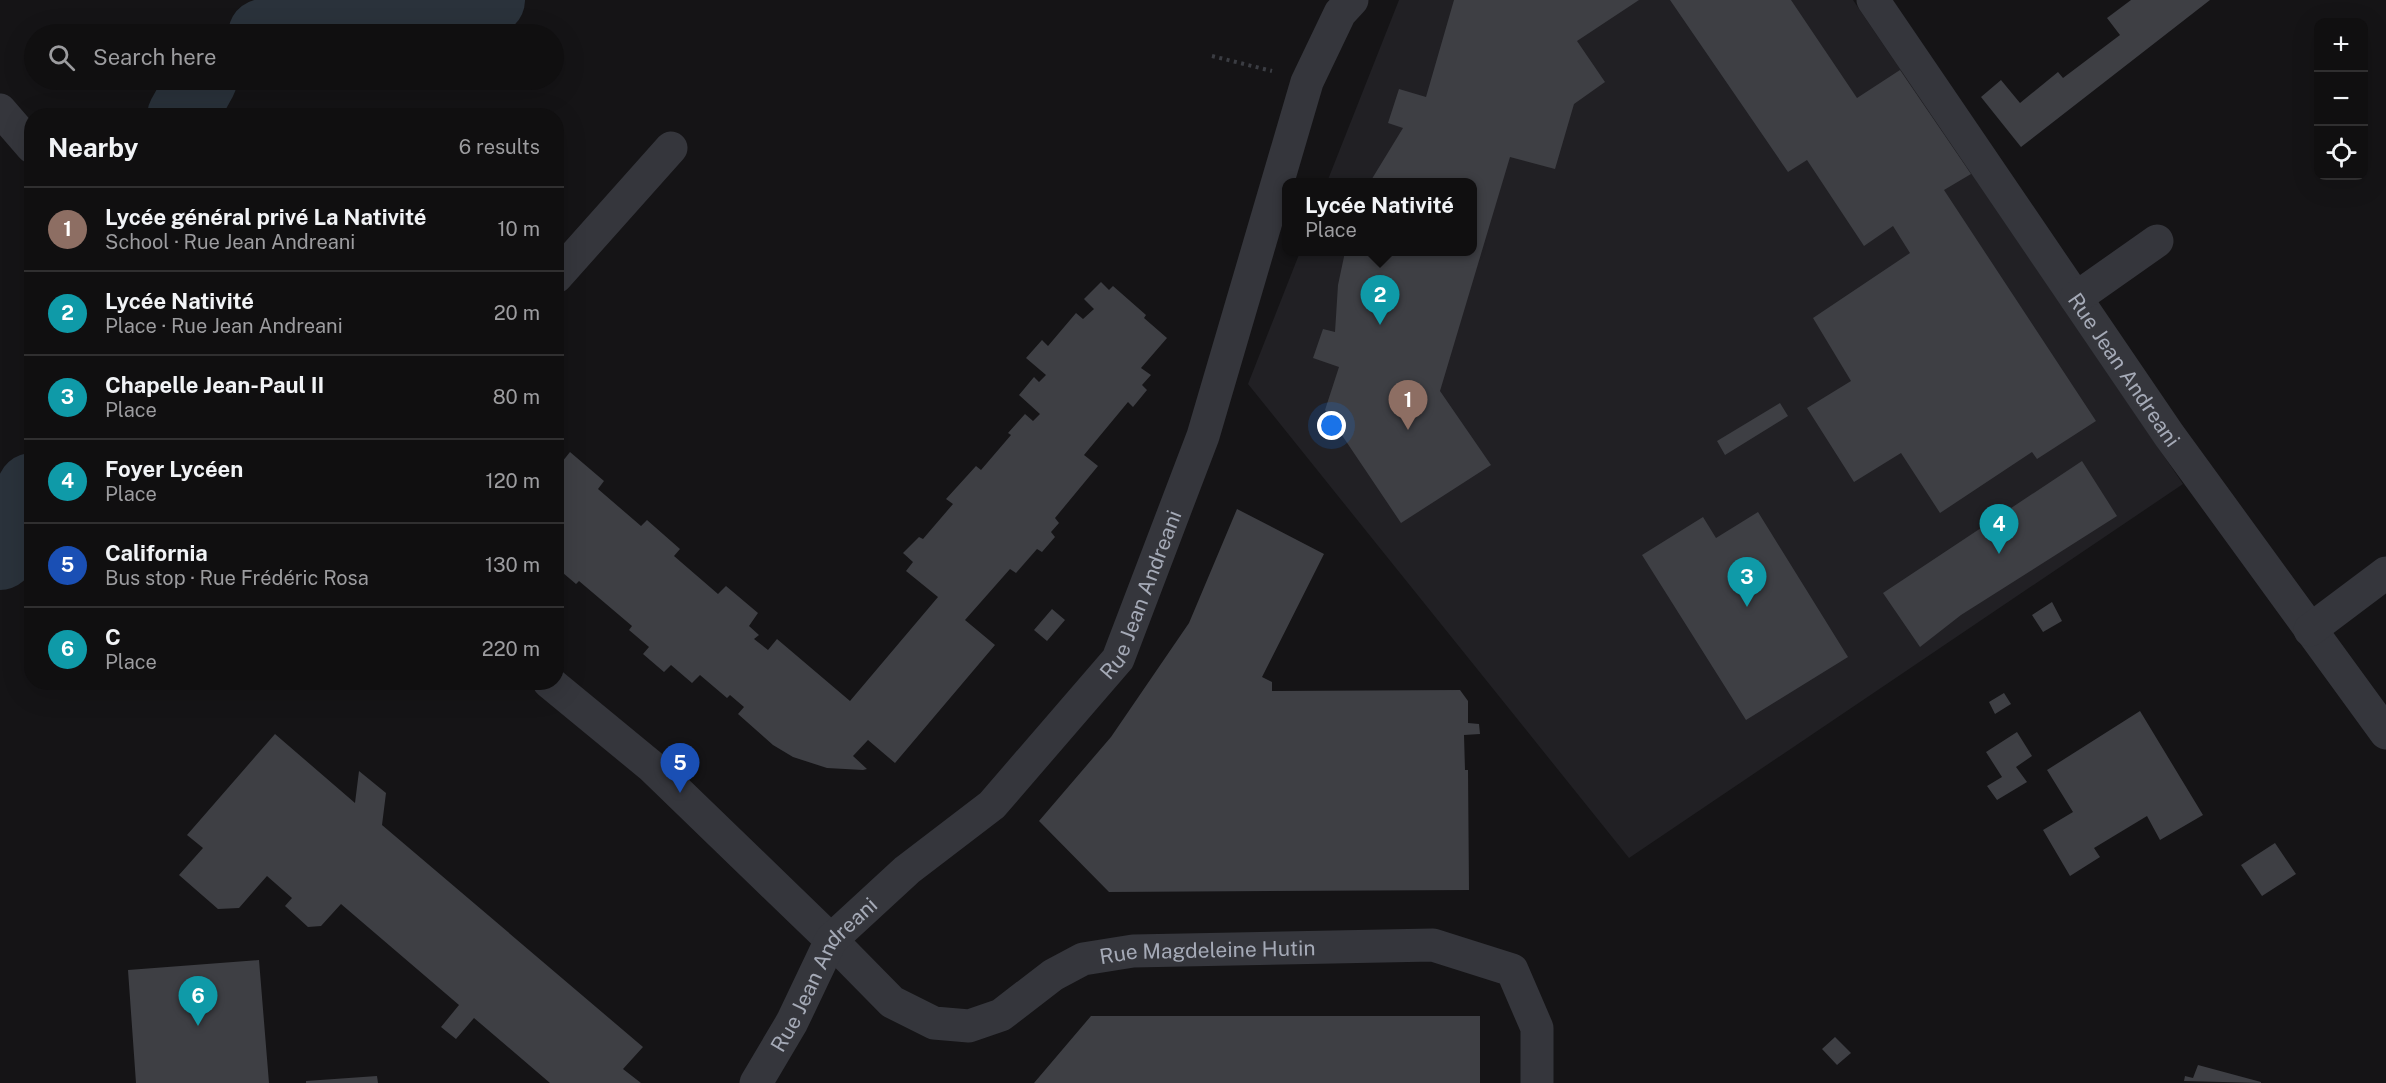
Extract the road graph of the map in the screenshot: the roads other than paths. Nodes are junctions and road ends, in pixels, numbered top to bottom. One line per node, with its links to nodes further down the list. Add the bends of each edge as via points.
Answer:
1 (1352, 0): 13 (street, Rue Jean Andreani, via 1340,13 1307,82 1203,436 1119,659 992,805 908,870)
2 (1873, 0): 8 (street, Rue Jean Andreani)
3 (0, 110): 4 (street)
4 (24, 138)
5 (671, 148): 7 (street)
6 (2157, 242): 8 (street)
7 (564, 268)
8 (2076, 298): 10 (street, Rue Jean Andreani)
9 (2386, 573): 10 (street)
10 (2310, 630): 12 (street, Rue Jean Andreani)
11 (559, 690): 13 (street, Rue Magdeleine Hutin, via 651,766)
12 (2386, 733)
13 (831, 940): 14 (street, Rue Jean Andreani, via 792,1022); 15 (street, Rue Magdeleine Hutin, via 892,1002 934,1023 969,1026 1000,1015 1053,975 1083,959 1133,951 1433,945 1512,970 1538,1028)
14 (756, 1083)
15 (1537, 1083)

